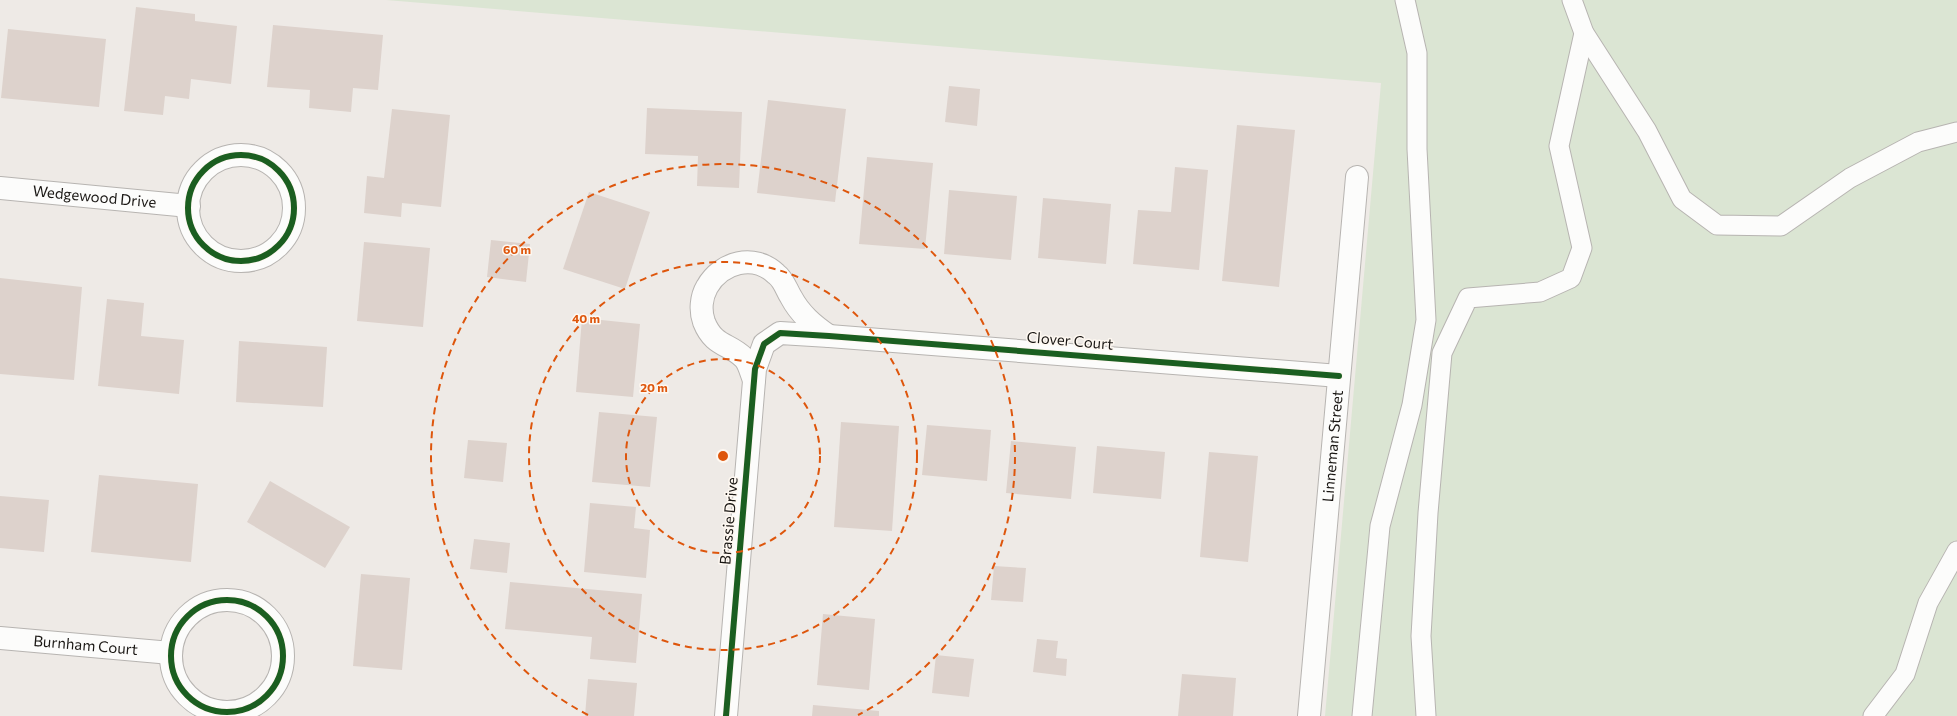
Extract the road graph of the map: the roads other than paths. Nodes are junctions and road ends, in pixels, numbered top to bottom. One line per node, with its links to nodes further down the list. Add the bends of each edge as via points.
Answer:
1 (1405, 0): 17 (lane, via 1418,53 1417,149 1426,320 1412,406 1380,526)
2 (1572, 0): 3 (lane)
3 (1584, 33): 4 (lane, via 1647,131 1682,199 1717,225 1780,226 1850,178 1918,142); 18 (lane, via 1559,146 1582,248 1571,278 1540,292 1468,298 1442,353 1428,513 1421,636)
4 (1957, 132)
5 (1357, 177): 10 (street, Linneman Street)
6 (0, 188): 7 (street, Wedgewood Drive)
7 (189, 206): 7 (street, via 189,217 203,244 215,254 228,259 252,260 270,252 286,236 292,222 294,200 285,178 271,164 261,158 239,155 219,160 204,170 191,192)
8 (798, 333): 9 (street, Clover Court); 11 (street, Brassie Drive, via 780,333 764,344)
9 (829, 336): 10 (street, Clover Court); 11 (street, Brassie Drive, via 809,322 777,274 764,266 750,262 735,263 722,269 711,279 704,292 701,307 704,321 721,345 745,358)
10 (1339, 376): 16 (street, Linneman Street)
11 (754, 380): 15 (street, Brassie Drive)
12 (1957, 551): 19 (lane, via 1928,603 1905,674)
13 (0, 638): 14 (street, Burnham Court)
14 (171, 653): 14 (street, via 172,670 188,697 198,705 217,712 239,712 265,698 276,684 283,666 284,654 279,633 261,610 242,602 219,600 200,606 184,620 177,630)
15 (726, 716)
16 (1309, 716)
17 (1362, 716)
18 (1426, 716)
19 (1873, 716)

